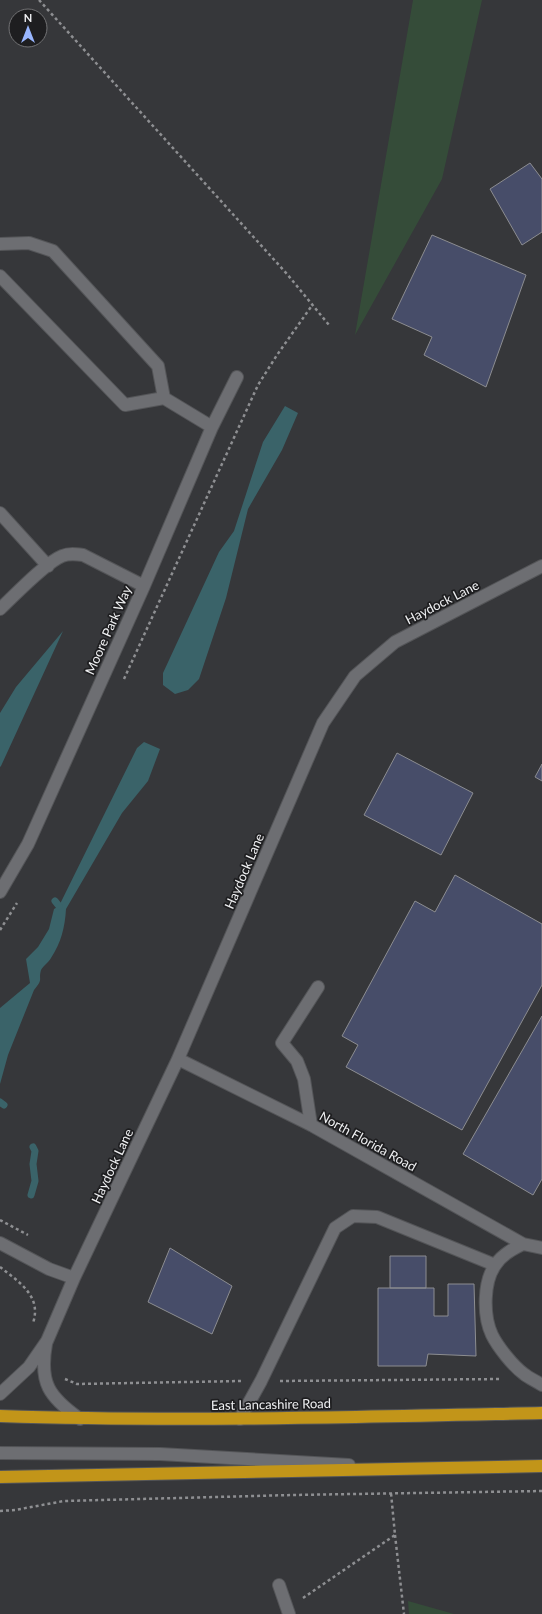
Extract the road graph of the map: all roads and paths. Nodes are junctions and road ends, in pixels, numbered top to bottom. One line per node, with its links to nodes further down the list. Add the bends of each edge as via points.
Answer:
1 (39, 0): 4 (path)
2 (0, 244): 7 (street, via 29,243 53,251 158,366)
3 (0, 276): 7 (street, via 125,405)
4 (313, 304): 5 (path); 14 (path, via 258,385)
5 (329, 325)
6 (237, 377): 8 (street, Moore Park Way)
7 (164, 398): 8 (street)
8 (212, 427): 12 (street, Moore Park Way)
9 (0, 513): 10 (street)
10 (48, 566): 12 (street, via 61,556 83,555); 13 (street)
11 (542, 566): 19 (street, Haydock Lane, via 395,642 355,676 323,723)
12 (144, 586): 15 (street, Moore Park Way, via 28,844)
13 (0, 608)
14 (123, 682)
15 (0, 892)
16 (20, 897): 17 (path)
17 (0, 930)
18 (318, 987): 20 (street, via 282,1043 297,1061 304,1079)
19 (178, 1059): 20 (street, North Florida Road); 28 (street, Haydock Lane)
20 (311, 1125): 24 (street, North Florida Road)
21 (0, 1220): 22 (path)
22 (30, 1236)
23 (0, 1243): 28 (street, via 49,1270)
24 (523, 1244): 25 (street, North Florida Road); 26 (street, via 507,1252)
25 (542, 1248)
26 (495, 1265): 32 (street, via 487,1285 486,1307 492,1335 523,1374); 33 (street, via 377,1217 353,1216 336,1228)
27 (0, 1267): 29 (path, via 33,1299 36,1311)
28 (74, 1278): 30 (street, Haydock Lane)
29 (32, 1325)
30 (47, 1341): 35 (street, Haydock Lane, via 29,1367); 38 (street, Haydock Lane, via 43,1361 48,1387 62,1406)
31 (62, 1373): 33 (path, via 66,1379 77,1384)
32 (531, 1378): 33 (path); 34 (street)
33 (261, 1381): 39 (street)
34 (542, 1385)
35 (0, 1394)
36 (542, 1413): 39 (highway, East Lancashire Road)
37 (0, 1416): 38 (highway, East Lancashire Road)
38 (80, 1419): 39 (highway, East Lancashire Road)
39 (240, 1419)
40 (0, 1454): 42 (street, via 160,1454)
41 (542, 1466): 42 (highway)
42 (404, 1469): 43 (highway)
43 (0, 1477)
44 (542, 1491): 45 (path)
45 (391, 1493): 46 (path, via 64,1501); 47 (path)
46 (0, 1511)
47 (395, 1535): 49 (path); 50 (path)
48 (279, 1585): 49 (street)
49 (288, 1612)
50 (404, 1614)

